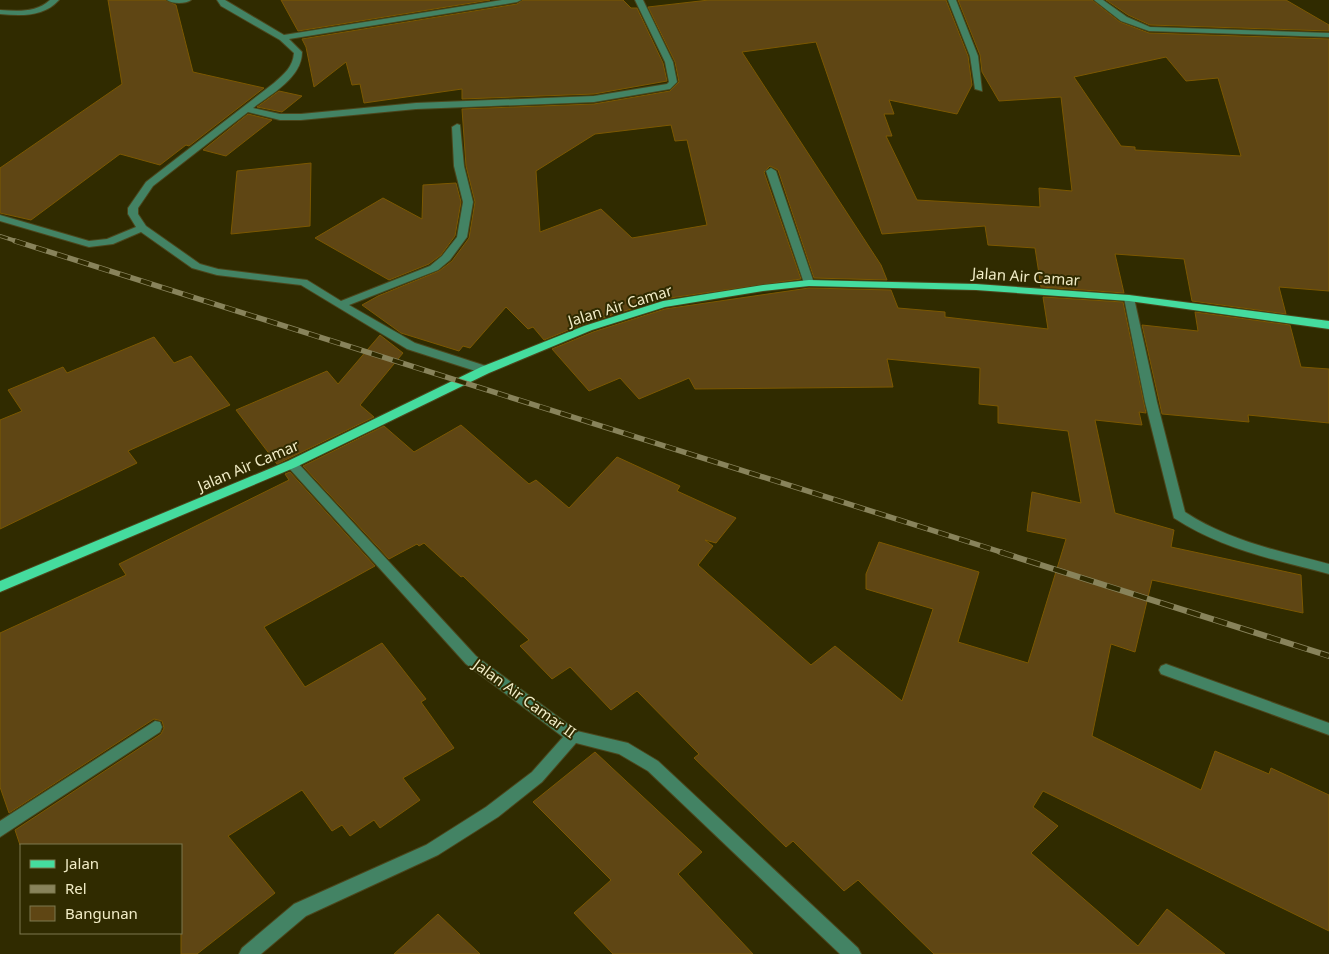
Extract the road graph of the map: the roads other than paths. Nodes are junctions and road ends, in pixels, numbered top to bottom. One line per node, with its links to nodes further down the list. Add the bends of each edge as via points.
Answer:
1 (55, 0): 9 (street, via 41,9 19,14)
2 (171, 0): 3 (street)
3 (187, 0)
4 (221, 0): 11 (street)
5 (517, 0): 11 (street)
6 (639, 0): 13 (street, via 669,62 674,82 670,86 594,99 416,106 301,117 280,117)
7 (952, 0): 12 (street, via 974,56)
8 (1098, 0): 10 (street, via 1124,19 1149,29)
9 (0, 12)
10 (1329, 35)
11 (283, 38): 13 (street, via 298,52 296,68)
12 (978, 89)
13 (248, 109): 17 (street, via 149,184 133,208)
14 (457, 126): 20 (street, via 459,166 468,202 462,237 434,268)
15 (771, 171): 18 (street)
16 (0, 218): 17 (street, via 89,244 109,242)
17 (142, 228): 20 (street, via 196,266 217,272 303,282)
18 (809, 283): 19 (main road, Jalan Air Camar, via 976,287); 22 (main road, Jalan Air Camar, via 663,304 588,328)
19 (1129, 298): 21 (main road, Jalan Air Camar); 24 (street, via 1179,516 1215,537)
20 (340, 305): 22 (street, via 412,346)
21 (1329, 324)
22 (485, 370): 23 (main road, Jalan Air Camar)
23 (292, 464): 25 (main road, Jalan Air Camar); 29 (street, Jalan Air Camar II, via 471,660)
24 (1329, 569)
25 (0, 587)
26 (1166, 670): 28 (street)
27 (155, 727): 30 (street)
28 (1329, 729)
29 (573, 736): 31 (street, via 538,777 492,812 432,850 300,910); 32 (street, Jalan Air Camar II, via 623,748 653,766)
30 (0, 830)
31 (248, 954)
32 (852, 954)

